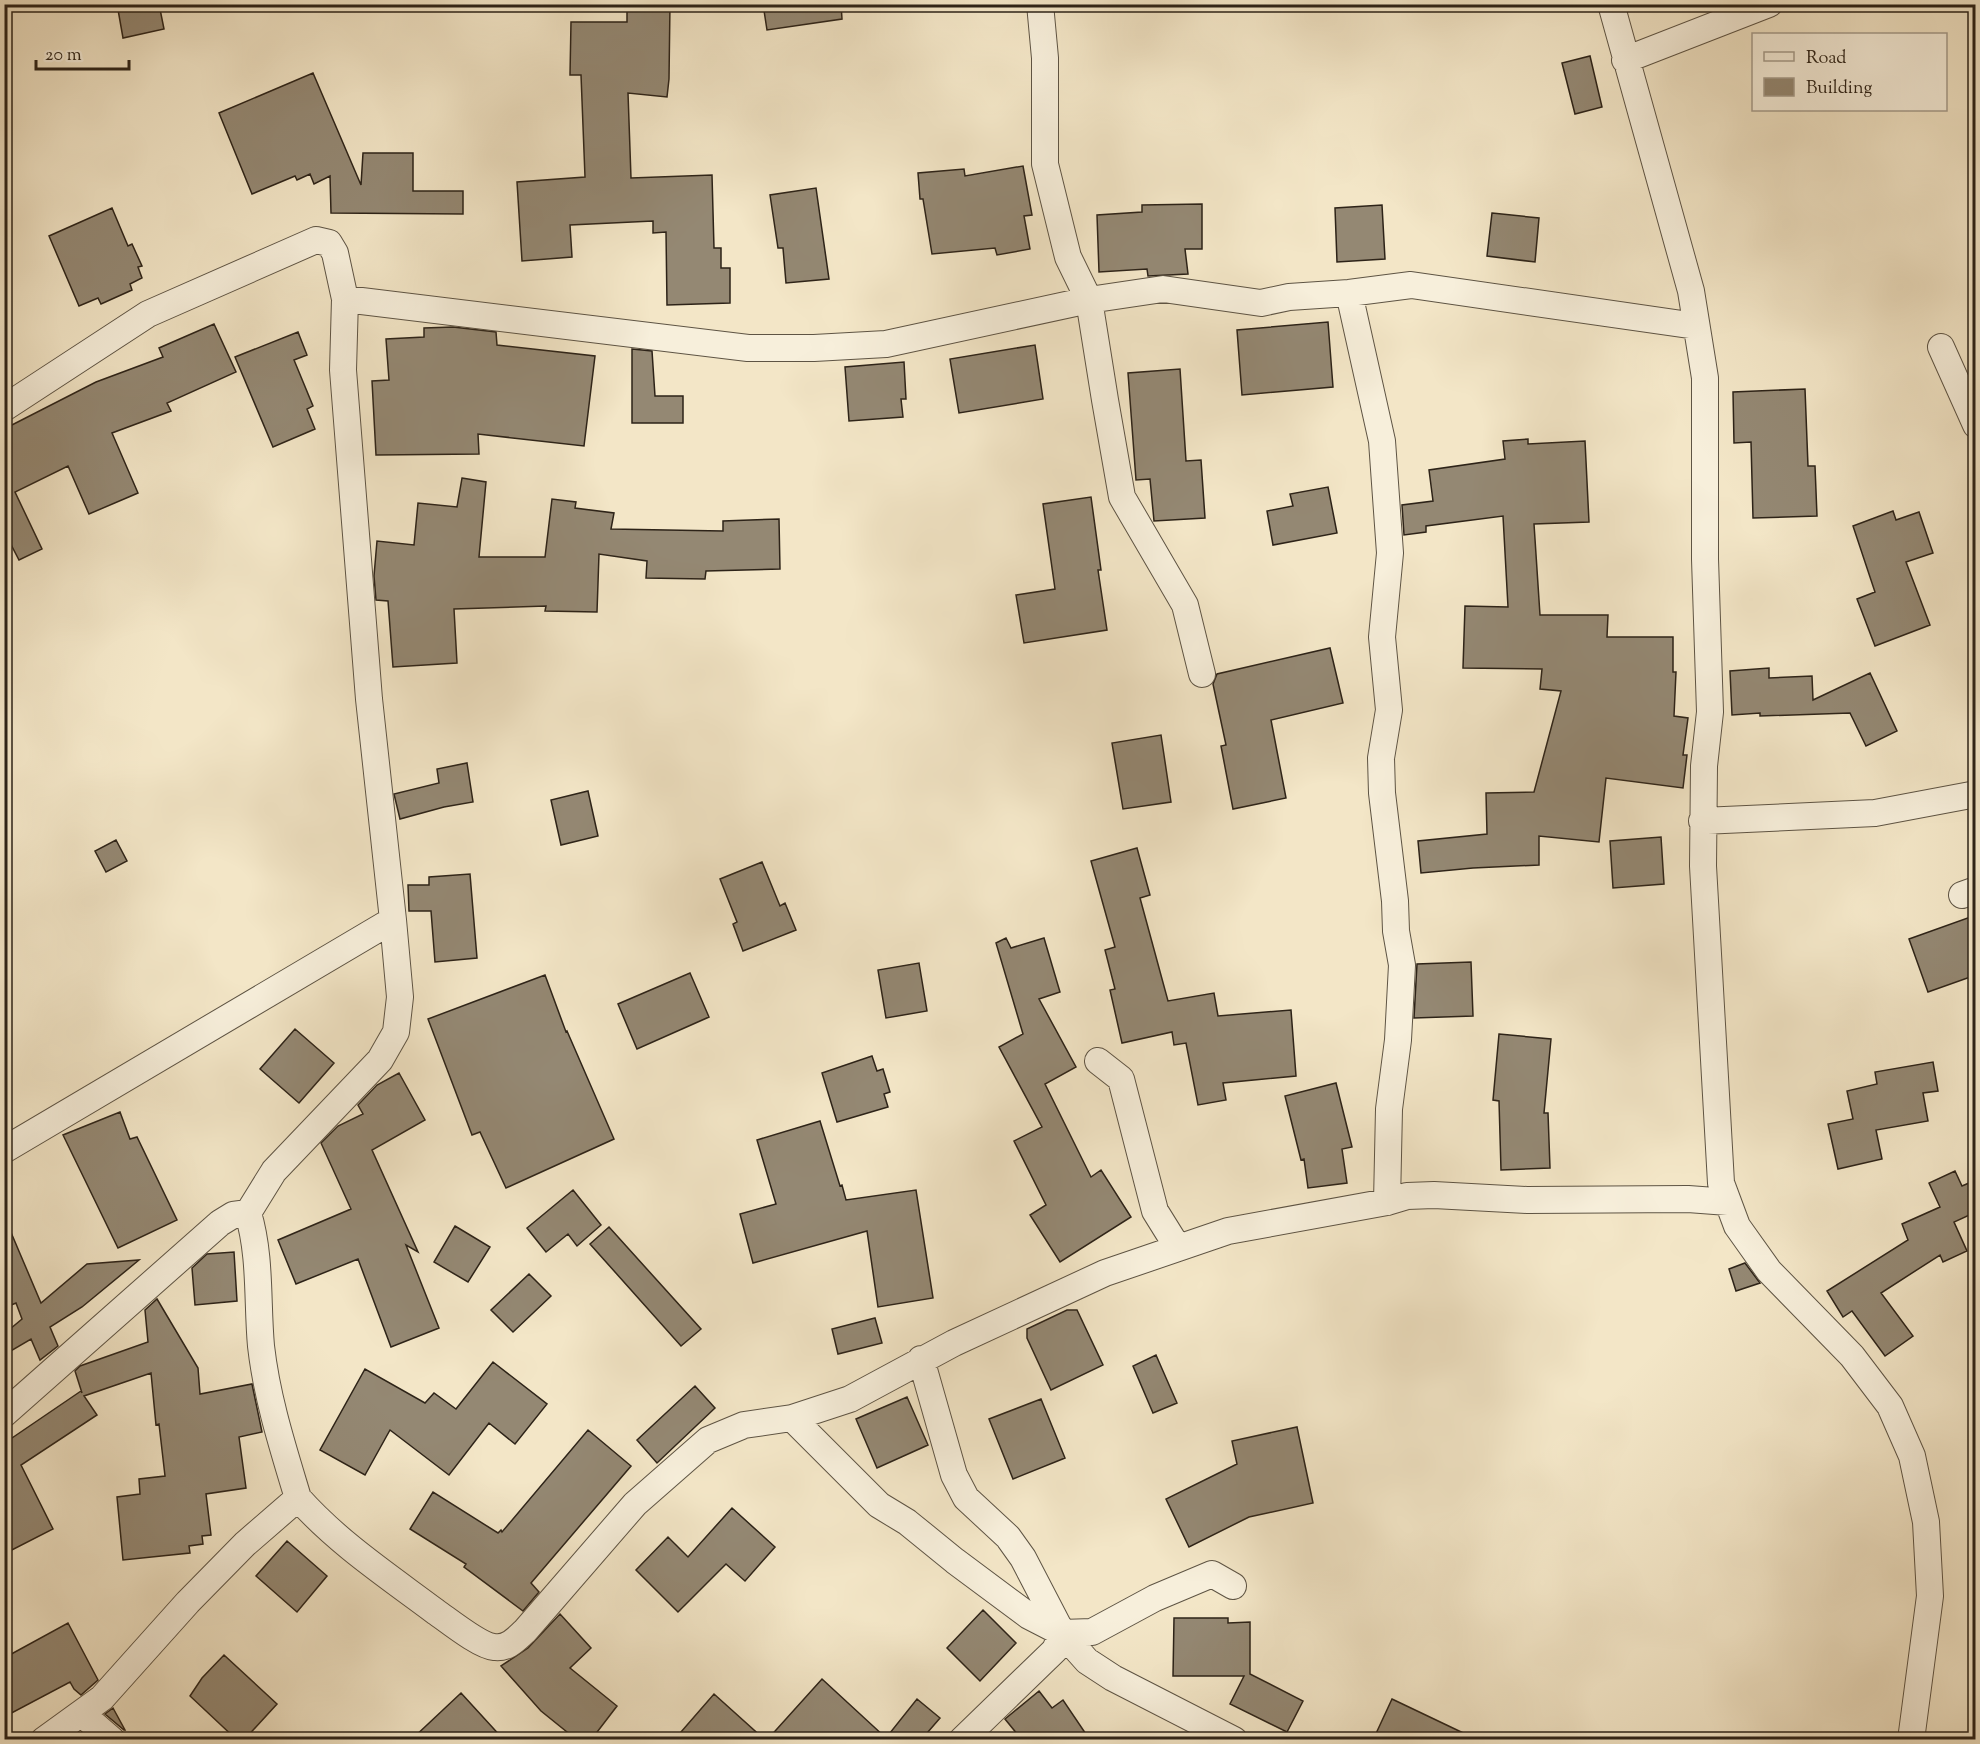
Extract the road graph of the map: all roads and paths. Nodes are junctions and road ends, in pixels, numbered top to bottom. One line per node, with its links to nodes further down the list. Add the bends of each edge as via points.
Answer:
1 (1040, 4): 7 (street, via 1045,58 1045,164 1068,257)
2 (1611, 4): 4 (street)
3 (1769, 4): 4 (street)
4 (1625, 60): 8 (street, via 1679,245)
5 (1349, 293): 7 (street, via 1261,303 1163,289); 8 (street, via 1411,285); 18 (street, via 1382,441 1390,553 1382,637 1389,710 1381,758 1382,793 1402,965 1389,1109)
6 (345, 299): 7 (street, via 759,348 886,344); 10 (street, via 336,253 328,243 316,240 148,314); 15 (street, via 344,382 369,699)
7 (1089, 300): 12 (street, via 1122,497 1185,605)
8 (1696, 326): 14 (street, via 1705,378 1710,712)
9 (1941, 347): 11 (street)
10 (4, 408)
11 (1976, 425)
12 (1202, 674)
13 (1976, 794): 14 (street, via 1875,813)
14 (1702, 821): 19 (street, via 1720,1183)
15 (393, 920): 17 (street); 20 (street, via 400,997 396,1032 380,1060 274,1171)
16 (1098, 1061): 21 (street, via 1121,1079 1155,1211)
17 (4, 1150)
18 (1387, 1202): 19 (street, via 1434,1195 1527,1200 1688,1198); 21 (street, via 1228,1231)
19 (1728, 1202): 33 (street, via 1737,1226 1769,1271 1852,1356 1890,1406 1912,1456 1926,1522 1930,1596)
20 (248, 1213): 23 (street, via 233,1215 220,1223); 25 (street, via 254,1234 261,1347 272,1411)
21 (1178, 1248): 22 (street, via 1104,1273)
22 (921, 1359): 24 (street, via 850,1399); 27 (street, via 958,1483 966,1498 1008,1537 1023,1558)
23 (4, 1414)
24 (792, 1418): 25 (street, via 744,1425 708,1440 635,1504 525,1631 512,1644 501,1648 491,1647 459,1628 356,1553); 27 (street, via 879,1505 1029,1616)
25 (298, 1498): 28 (street, via 245,1544 102,1698)
26 (1233, 1586): 27 (street, via 1212,1574 1155,1598 1092,1632)
27 (1062, 1633): 31 (street, via 1055,1650); 32 (street, via 1087,1661 1113,1678)
28 (81, 1714): 29 (street); 30 (street)
29 (44, 1740)
30 (112, 1740)
31 (962, 1740)
32 (1234, 1740)
33 (1911, 1740)

